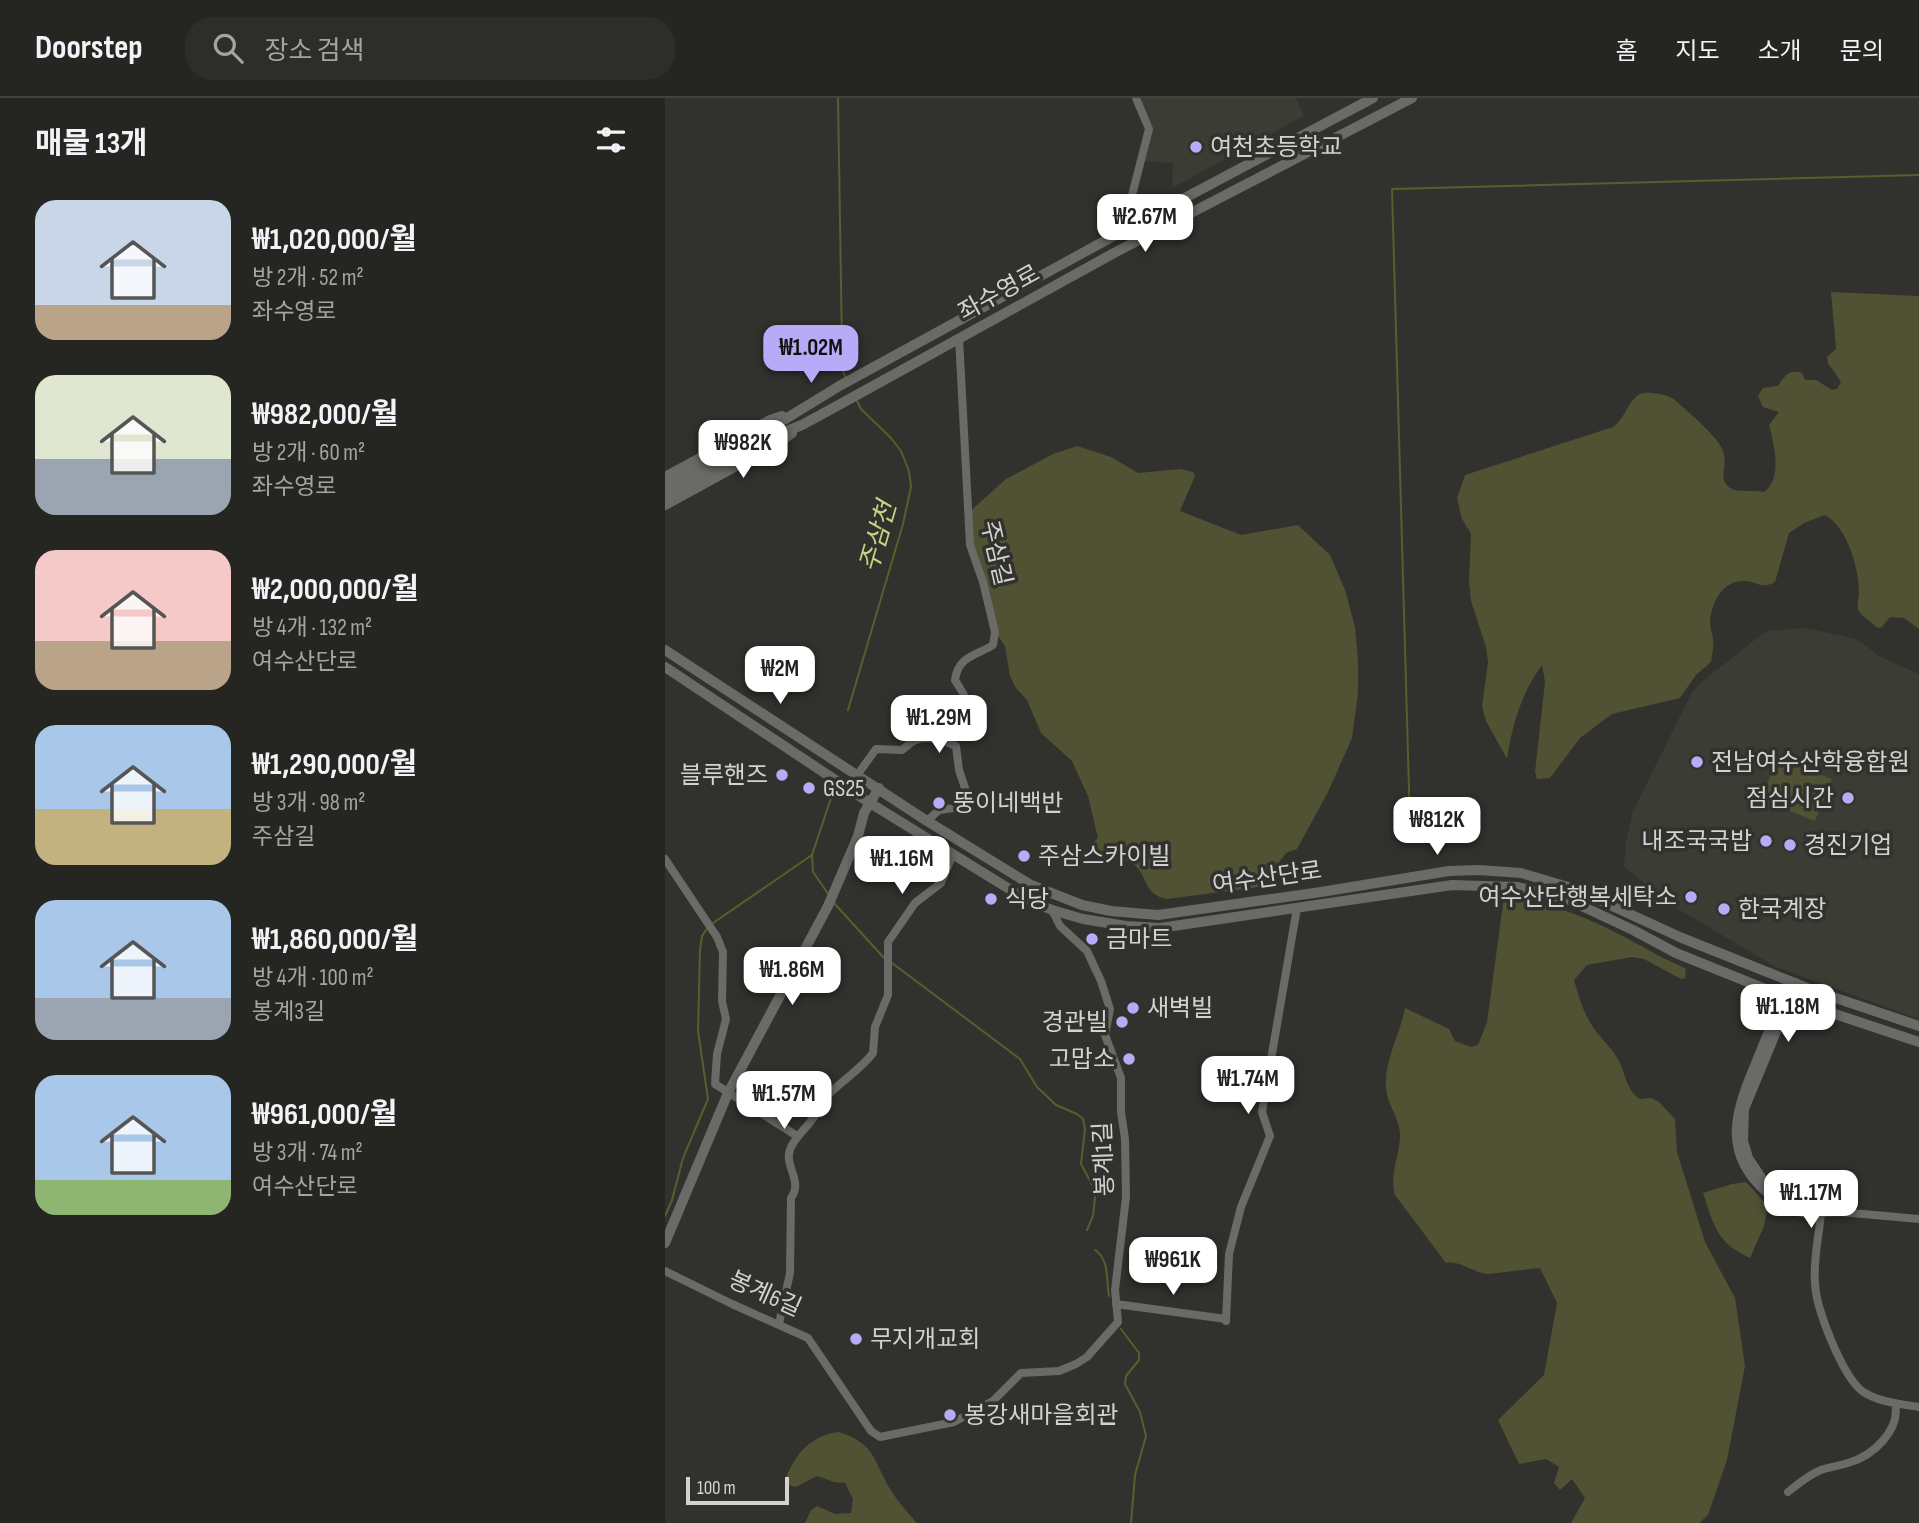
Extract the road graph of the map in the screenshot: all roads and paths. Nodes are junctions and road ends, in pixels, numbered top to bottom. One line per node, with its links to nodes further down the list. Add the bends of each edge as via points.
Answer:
1 (1136, 98): 4 (street, via 1149,129 1129,207)
2 (1373, 98): 4 (street, 좌수영로)
3 (1412, 98): 5 (street, 좌수영로)
4 (1132, 226): 6 (street, 좌수영로)
5 (960, 338): 7 (street, 좌수영로); 14 (street, 주삼길, via 970,545 996,636 991,646 959,666 955,680 964,695 965,709 946,723)
6 (795, 411): 8 (street); 9 (street)
7 (802, 425): 10 (street); 11 (street, via 780,442)
8 (665, 477)
9 (665, 486)
10 (665, 495)
11 (665, 505)
12 (665, 650): 15 (street, 여수산단로)
13 (665, 667): 17 (street, 여수산단로)
14 (943, 740): 15 (street, via 917,739 900,751 876,749); 18 (street, via 957,748 967,796 962,806 939,810)
15 (858, 775): 16 (street, 여수산단로)
16 (879, 788): 17 (street); 18 (street, 여수산단로)
17 (870, 803): 19 (street, 여수산단로); 28 (street, via 837,889)
18 (927, 821): 21 (street, 여수산단로)
19 (953, 854): 23 (street, 여수산단로); 29 (street, via 941,883 912,906 888,942 888,995 875,1027 873,1054 830,1093)
20 (665, 859): 28 (street, via 723,952 726,1019 714,1082)
21 (1057, 896): 23 (street); 24 (street, 여수산단로, via 1111,911 1159,915 1449,871 1521,873 1575,889)
22 (1297, 908): 23 (street, 여수산단로, via 1151,928); 25 (street, 여수산단로, via 1452,885 1518,887 1569,900 1676,953); 34 (street, 여수산단로, via 1262,1112 1270,1136 1241,1207 1229,1254 1226,1320)
23 (1052, 910): 34 (street, 봉계1길, via 1063,929 1087,951 1110,1009 1105,1035 1121,1078 1125,1139 1126,1197)
24 (1793, 982): 25 (street); 26 (street, 여수산단로)
25 (1787, 997): 27 (street, 여수산단로); 30 (street, via 1745,1090 1736,1117 1737,1141 1742,1161 1766,1192 1800,1212)
26 (1919, 1026)
27 (1919, 1042)
28 (728, 1093): 29 (street); 32 (street)
29 (797, 1136): 35 (street, via 788,1156 796,1190 791,1198 790,1275)
30 (1821, 1213): 31 (street); 36 (street, via 1815,1282 1818,1304 1844,1371 1866,1393)
31 (1919, 1219)
32 (665, 1243)
33 (665, 1271): 35 (street, 봉계6길)
34 (1116, 1304): 38 (street, 봉계1길, via 1117,1325 1083,1361 1059,1371 1021,1373 993,1401 954,1422)
35 (779, 1324): 38 (street, 봉계6길, via 812,1341 871,1431)
36 (1895, 1403): 37 (street); 39 (street, via 1895,1421 1878,1446 1849,1463 1821,1470)
37 (1919, 1407)
38 (883, 1437)
39 (1788, 1492)

